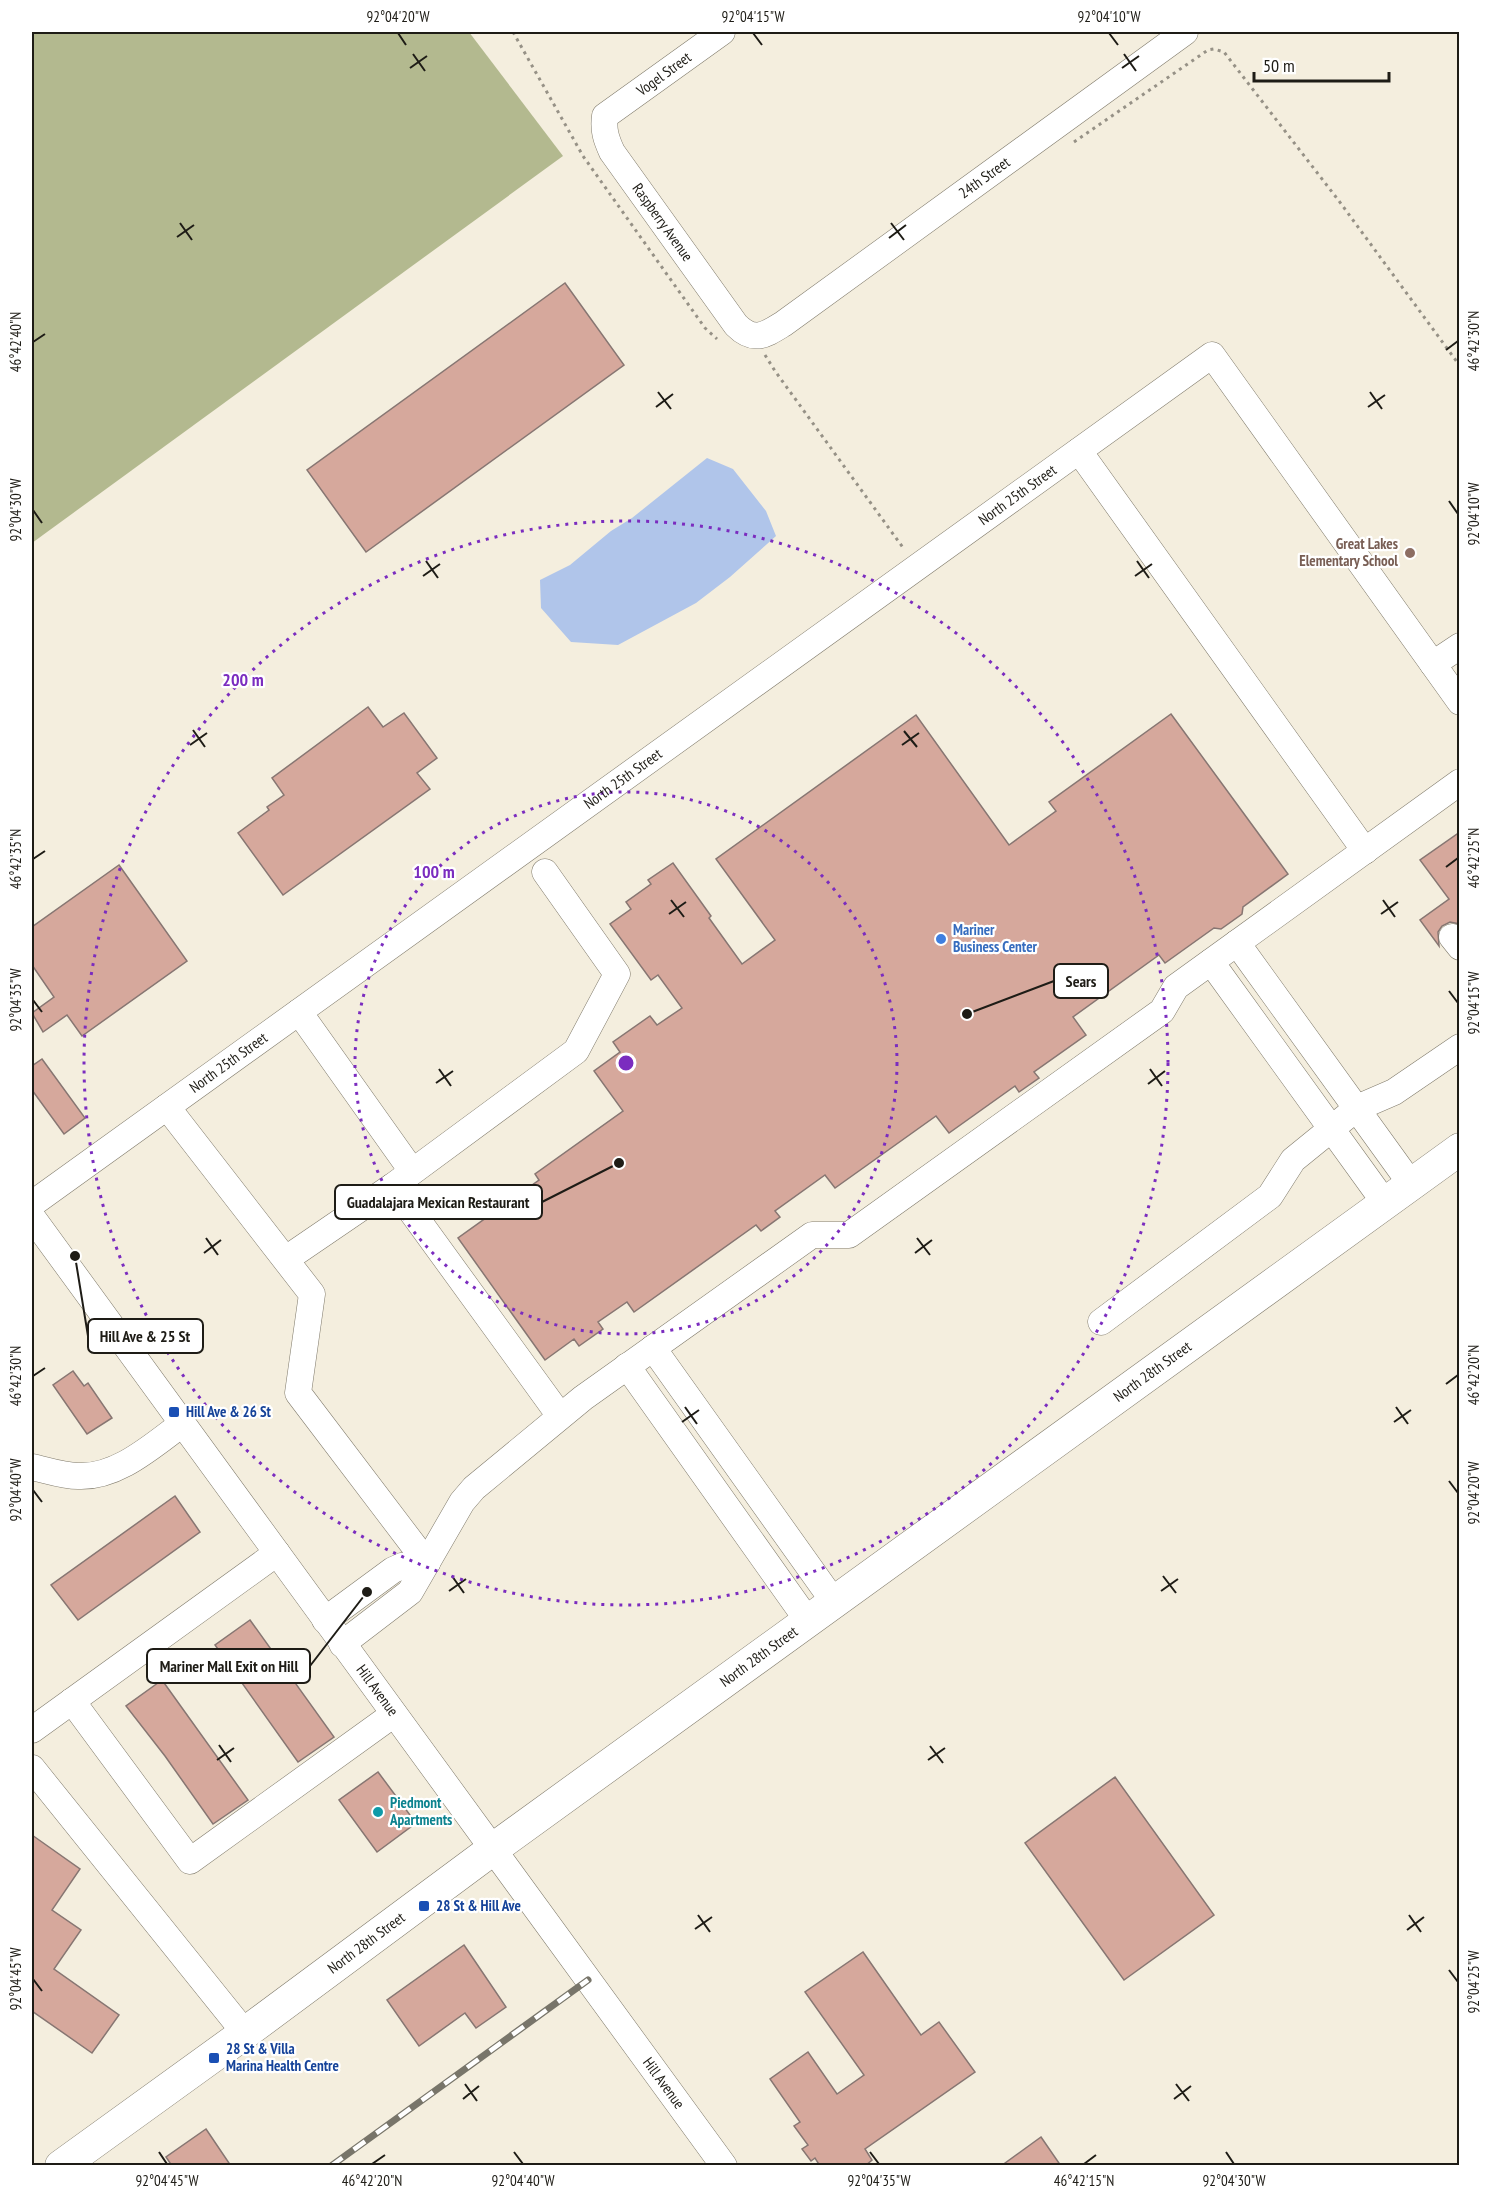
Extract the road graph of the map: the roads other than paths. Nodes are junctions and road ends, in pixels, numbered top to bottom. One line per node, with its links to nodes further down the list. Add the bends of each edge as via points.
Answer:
1 (722, 32): 3 (street, Vogel Street)
2 (1185, 32): 4 (street, 24th Street, via 783,324 756,336)
3 (605, 116): 4 (street, Raspberry Avenue, via 606,140 612,152)
4 (736, 326)
5 (1079, 451): 7 (street, North 25th Street, via 1212,355); 10 (street); 14 (street, North 25th Street)
6 (1460, 646): 7 (street)
7 (1433, 664): 8 (street)
8 (1460, 702)
9 (1460, 782): 10 (street)
10 (1365, 851): 12 (street)
11 (545, 872): 20 (street, via 617,974 576,1051)
12 (1237, 943): 13 (street); 17 (street)
13 (1211, 962): 18 (street); 27 (street, via 1176,987 1162,1011 849,1235 812,1235)
14 (299, 1012): 16 (street, North 25th Street); 20 (street)
15 (1460, 1047): 17 (street, via 1394,1092)
16 (167, 1107): 23 (street, North 25th Street); 25 (street)
17 (1357, 1108): 18 (street); 21 (street)
18 (1331, 1128): 22 (street); 26 (street, via 1293,1160 1270,1196)
19 (1460, 1149): 21 (main road, North 28th Street)
20 (403, 1179): 25 (street); 29 (street)
21 (1411, 1184): 22 (main road, North 28th Street)
22 (1385, 1203): 34 (main road, North 28th Street)
23 (32, 1204)
24 (32, 1217): 30 (street, Hill Avenue)
25 (286, 1259): 33 (street, via 312,1294 298,1393)
26 (1101, 1322)
27 (653, 1348): 28 (street); 34 (street)
28 (627, 1366): 29 (street); 36 (street)
29 (560, 1416): 33 (street, via 474,1488)
30 (182, 1424): 31 (street, via 114,1469 95,1476 76,1477); 32 (street, Hill Avenue)
31 (32, 1467)
32 (277, 1554): 35 (street, Hill Avenue); 38 (street)
33 (427, 1563): 35 (street, via 393,1570); 37 (street, via 406,1596)
34 (834, 1602): 36 (main road, North 28th Street)
35 (325, 1620): 37 (street, Hill Avenue)
36 (808, 1621): 42 (main road, North 28th Street)
37 (342, 1644): 39 (street, Hill Avenue)
38 (72, 1701): 39 (street, via 190,1861); 40 (street)
39 (394, 1714): 42 (street, Hill Avenue)
40 (32, 1730)
41 (32, 1768): 43 (street)
42 (493, 1849): 43 (main road, North 28th Street); 45 (street, Hill Avenue)
43 (245, 2033): 44 (main road, North 28th Street)
44 (61, 2166)
45 (724, 2166)

